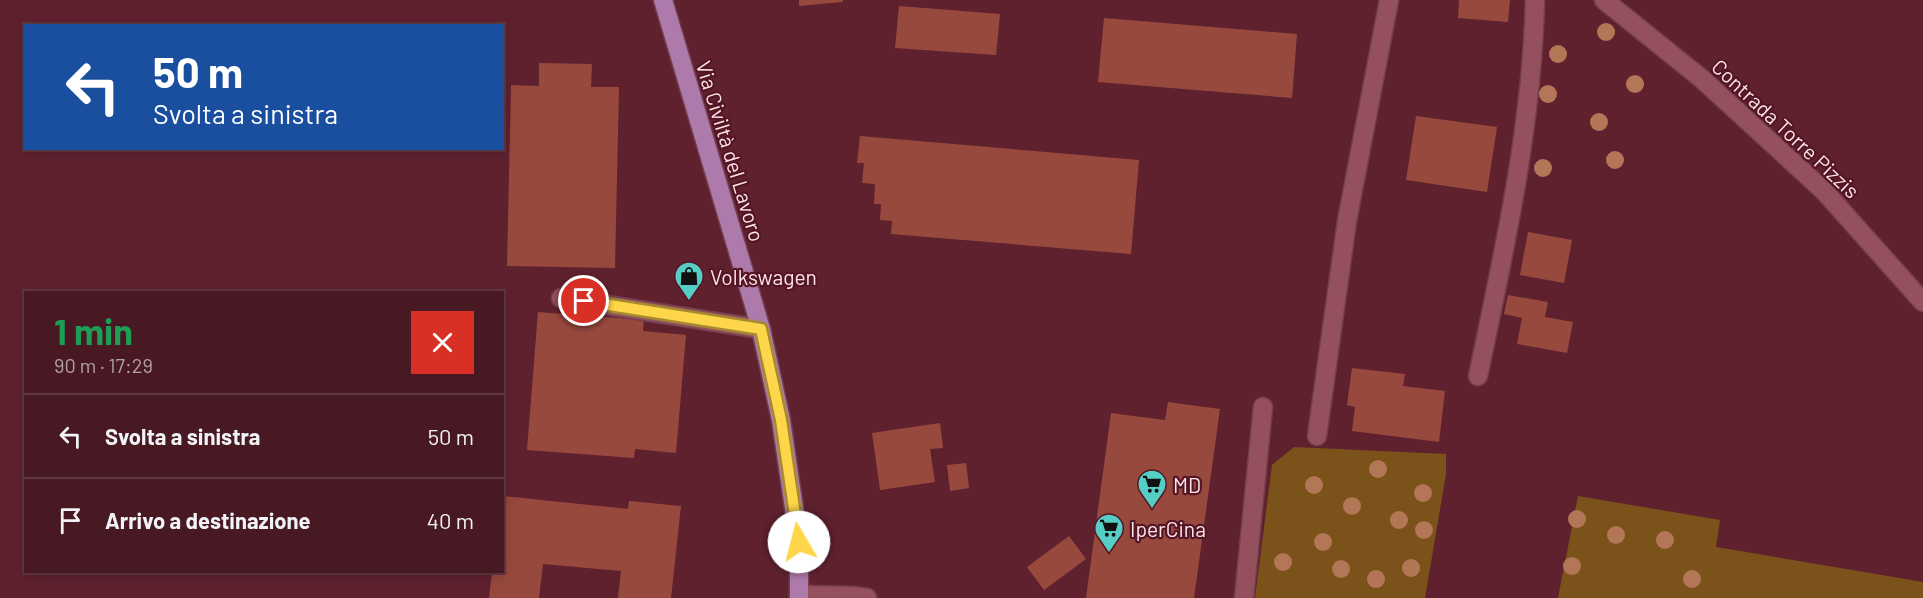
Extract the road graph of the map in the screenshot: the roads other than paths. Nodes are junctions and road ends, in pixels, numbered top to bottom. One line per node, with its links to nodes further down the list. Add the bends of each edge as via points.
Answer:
1 (663, 0): 7 (main road, Via Civiltà del Lavoro)
2 (1389, 0): 10 (street, via 1347,221)
3 (1535, 0): 8 (street, via 1534,52 1514,204)
4 (1604, 0): 6 (street, Contrada Torre Pizzis, via 1702,79 1824,191)
5 (561, 298): 7 (street)
6 (1923, 302)
7 (761, 329): 11 (main road, Via Civiltà del Lavoro, via 781,420 799,542)
8 (1478, 376)
9 (1263, 407): 13 (street)
10 (1317, 436)
11 (799, 597): 12 (street)
12 (867, 598)
13 (1244, 598)

